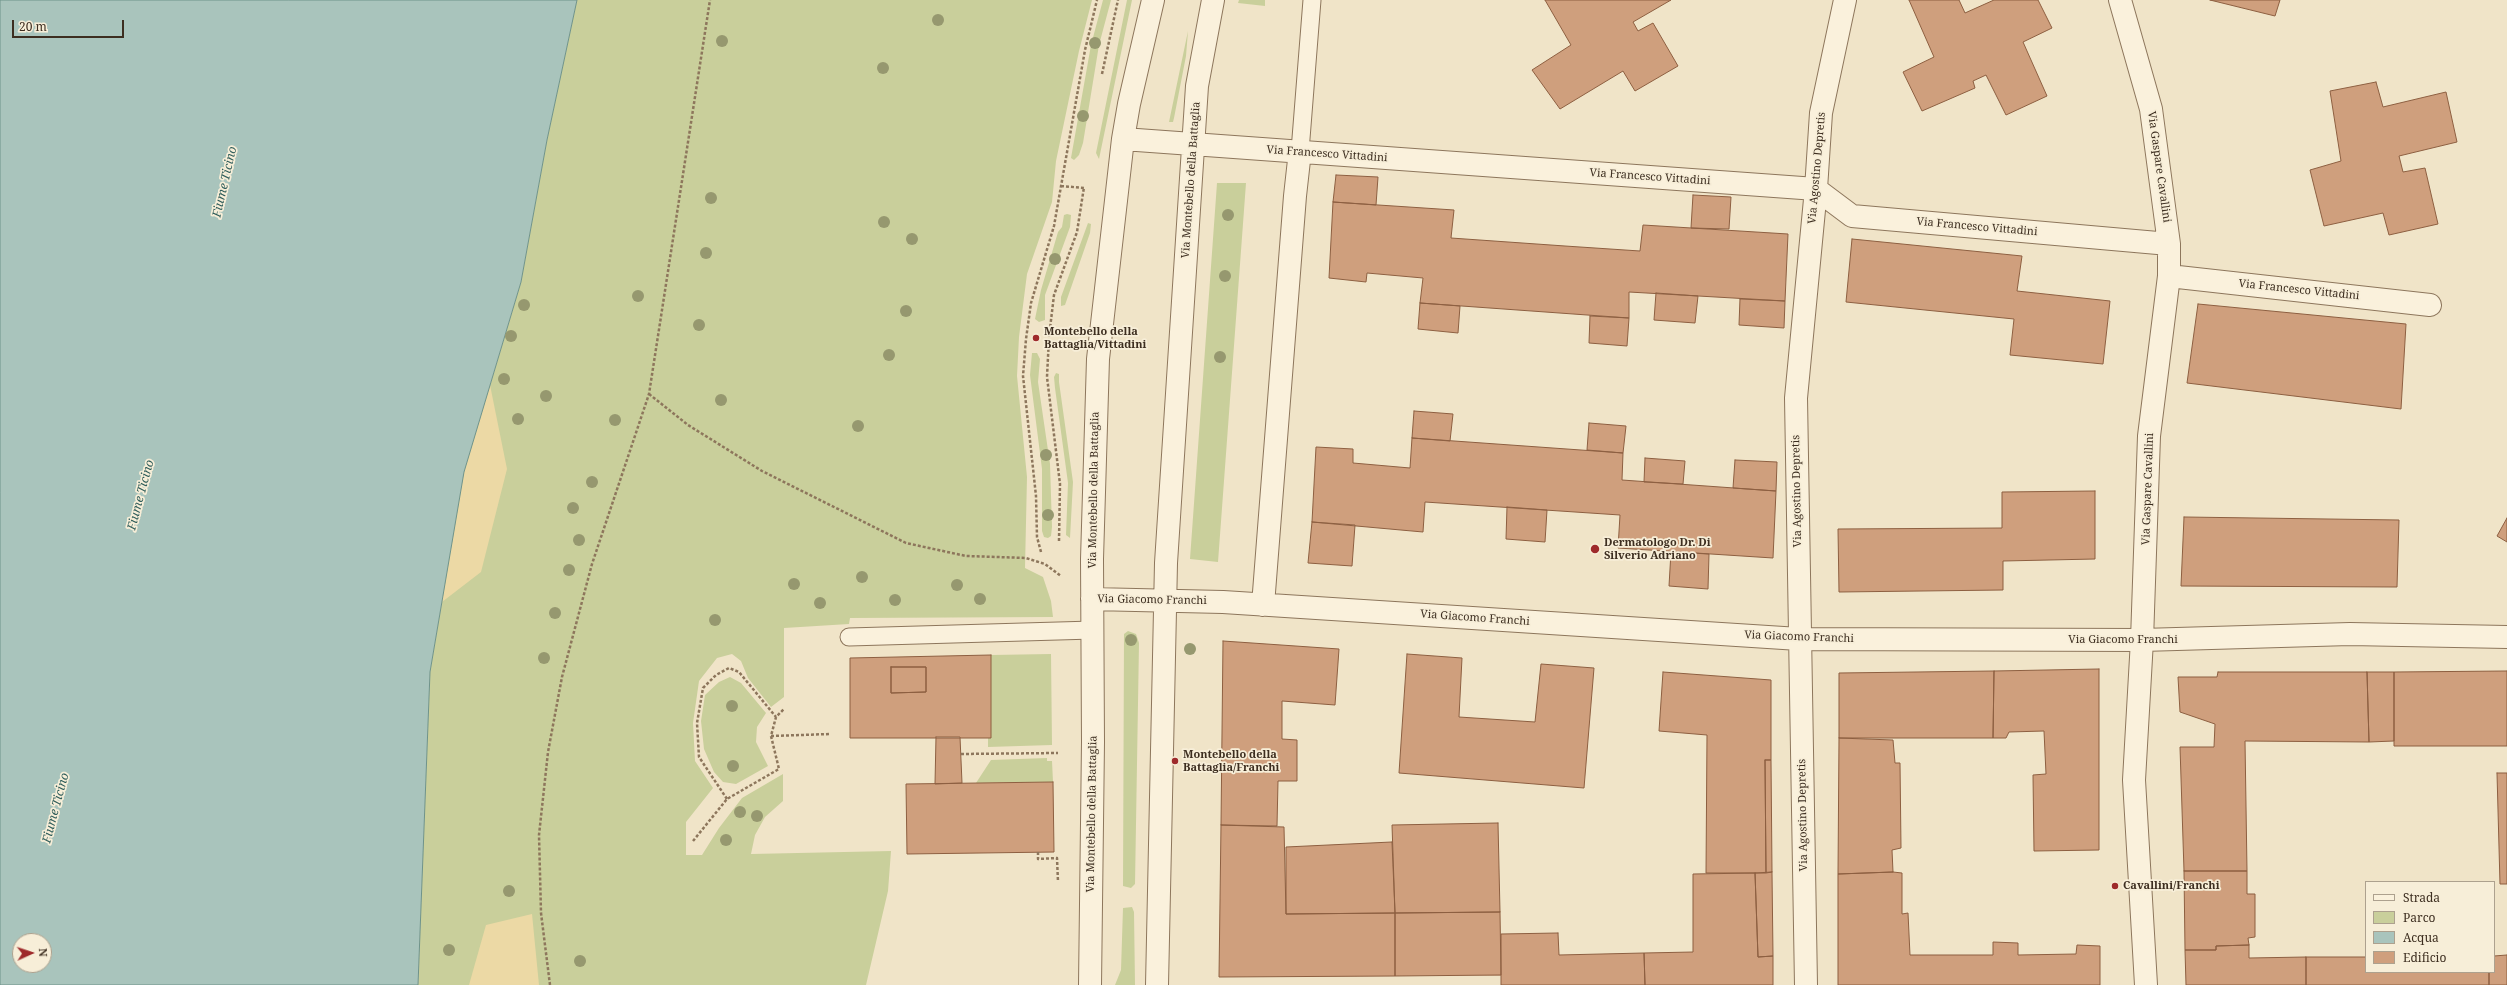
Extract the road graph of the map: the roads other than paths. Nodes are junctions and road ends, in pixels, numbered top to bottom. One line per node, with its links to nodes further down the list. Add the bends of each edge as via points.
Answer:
1 (1154, 0): 6 (street, Via Montebello della Battaglia)
2 (1213, 0): 7 (street, Via Montebello della Battaglia, via 1197,86)
3 (1312, 0): 8 (lane)
4 (1845, 0): 9 (street, Via Agostino Depretis, via 1821,113)
5 (2120, 0): 10 (street, Via Gaspare Cavallini, via 2151,110)
6 (1123, 139): 7 (street, Via Francesco Vittadini); 13 (street, Via Montebello della Battaglia, via 1098,359)
7 (1194, 145): 8 (street, Via Francesco Vittadini); 14 (street, Via Montebello della Battaglia, via 1166,563)
8 (1300, 151): 9 (street, Via Francesco Vittadini); 15 (street, via 1294,196)
9 (1816, 190): 10 (street, Via Francesco Vittadini, via 1852,216); 19 (street, Via Agostino Depretis, via 1796,398)
10 (2169, 244): 11 (street, Via Gaspare Cavallini)
11 (2169, 276): 12 (street, Via Francesco Vittadini); 20 (street, Via Gaspare Cavallini, via 2149,436)
12 (2430, 305)
13 (1092, 599): 14 (street, Via Giacomo Franchi); 16 (street, Via Montebello della Battaglia)
14 (1166, 600): 15 (street, Via Giacomo Franchi); 22 (street, Via Montebello della Battaglia)
15 (1263, 605): 19 (street, Via Giacomo Franchi)
16 (1093, 630): 17 (lane); 21 (street, Via Montebello della Battaglia)
17 (849, 637)
18 (2507, 637): 20 (street, Via Giacomo Franchi, via 2350,634)
19 (1799, 639): 20 (street, Via Giacomo Franchi); 23 (street, Via Agostino Depretis)
20 (2142, 640): 24 (street, Via Gaspare Cavallini, via 2134,780)
21 (1090, 985)
22 (1157, 985)
23 (1806, 985)
24 (2146, 985)

